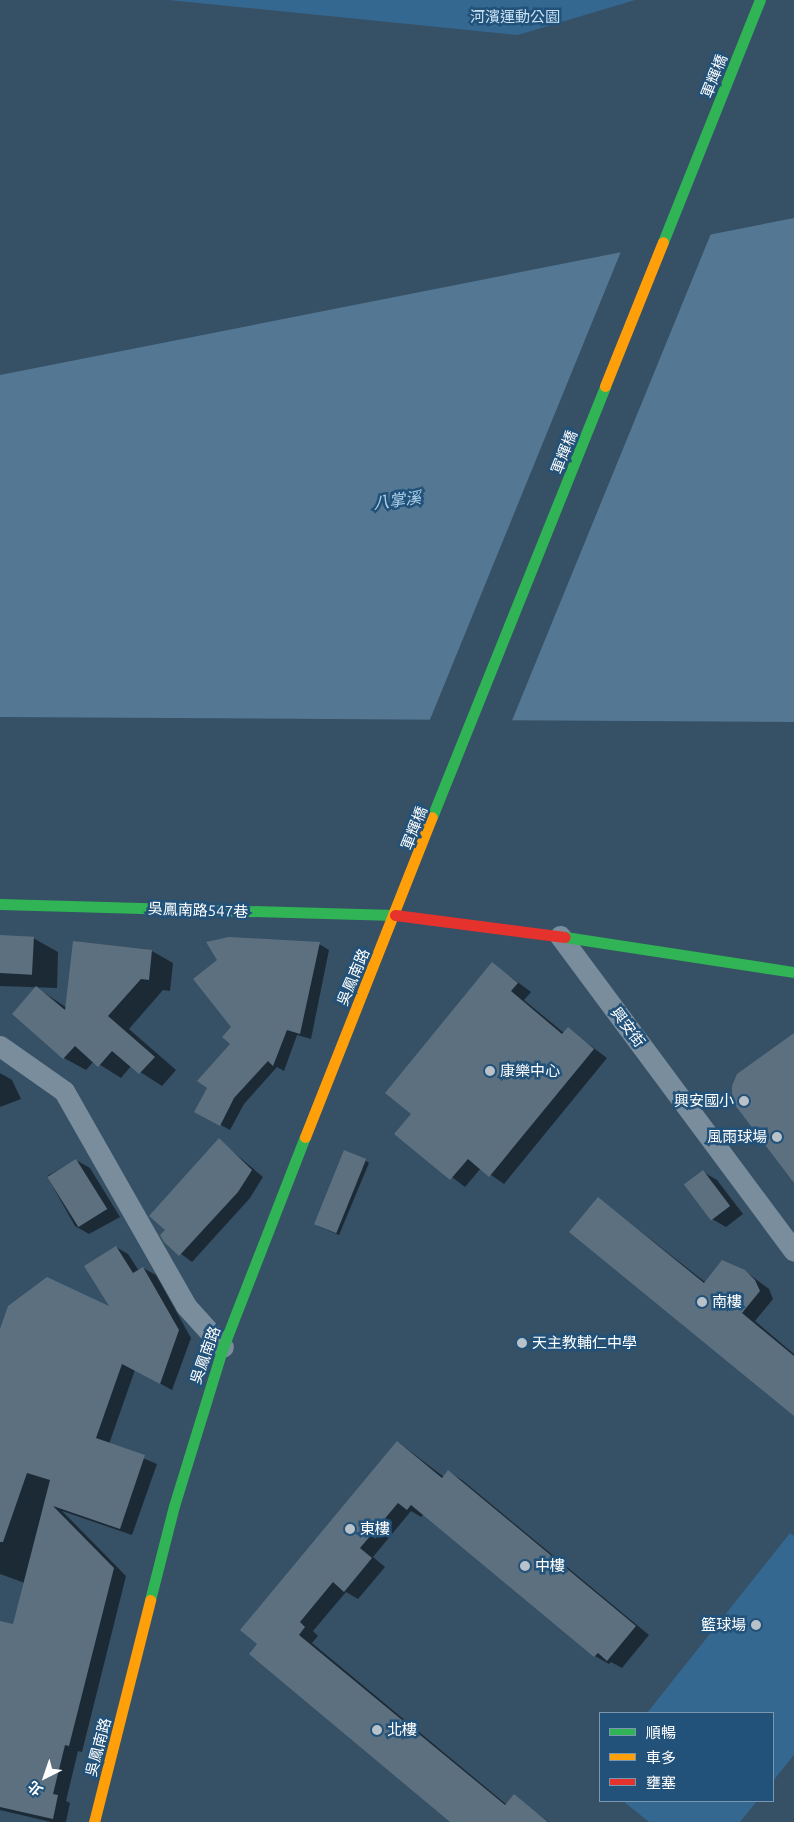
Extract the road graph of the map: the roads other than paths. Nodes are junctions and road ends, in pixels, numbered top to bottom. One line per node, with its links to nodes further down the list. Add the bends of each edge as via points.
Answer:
1 (760, 0): 3 (main road, 軍輝橋)
2 (0, 904): 3 (main road, 吳鳳南路547巷)
3 (395, 915): 4 (main road); 10 (main road, 吳鳳南路)
4 (560, 936): 5 (main road); 9 (street, 興安街)
5 (651, 951): 6 (main road); 7 (street)
6 (794, 972)
7 (794, 985)
8 (0, 1046): 10 (street, via 64,1091 186,1306)
9 (794, 1251)
10 (223, 1347): 11 (main road, 吳鳳南路, via 174,1506)
11 (94, 1822)

